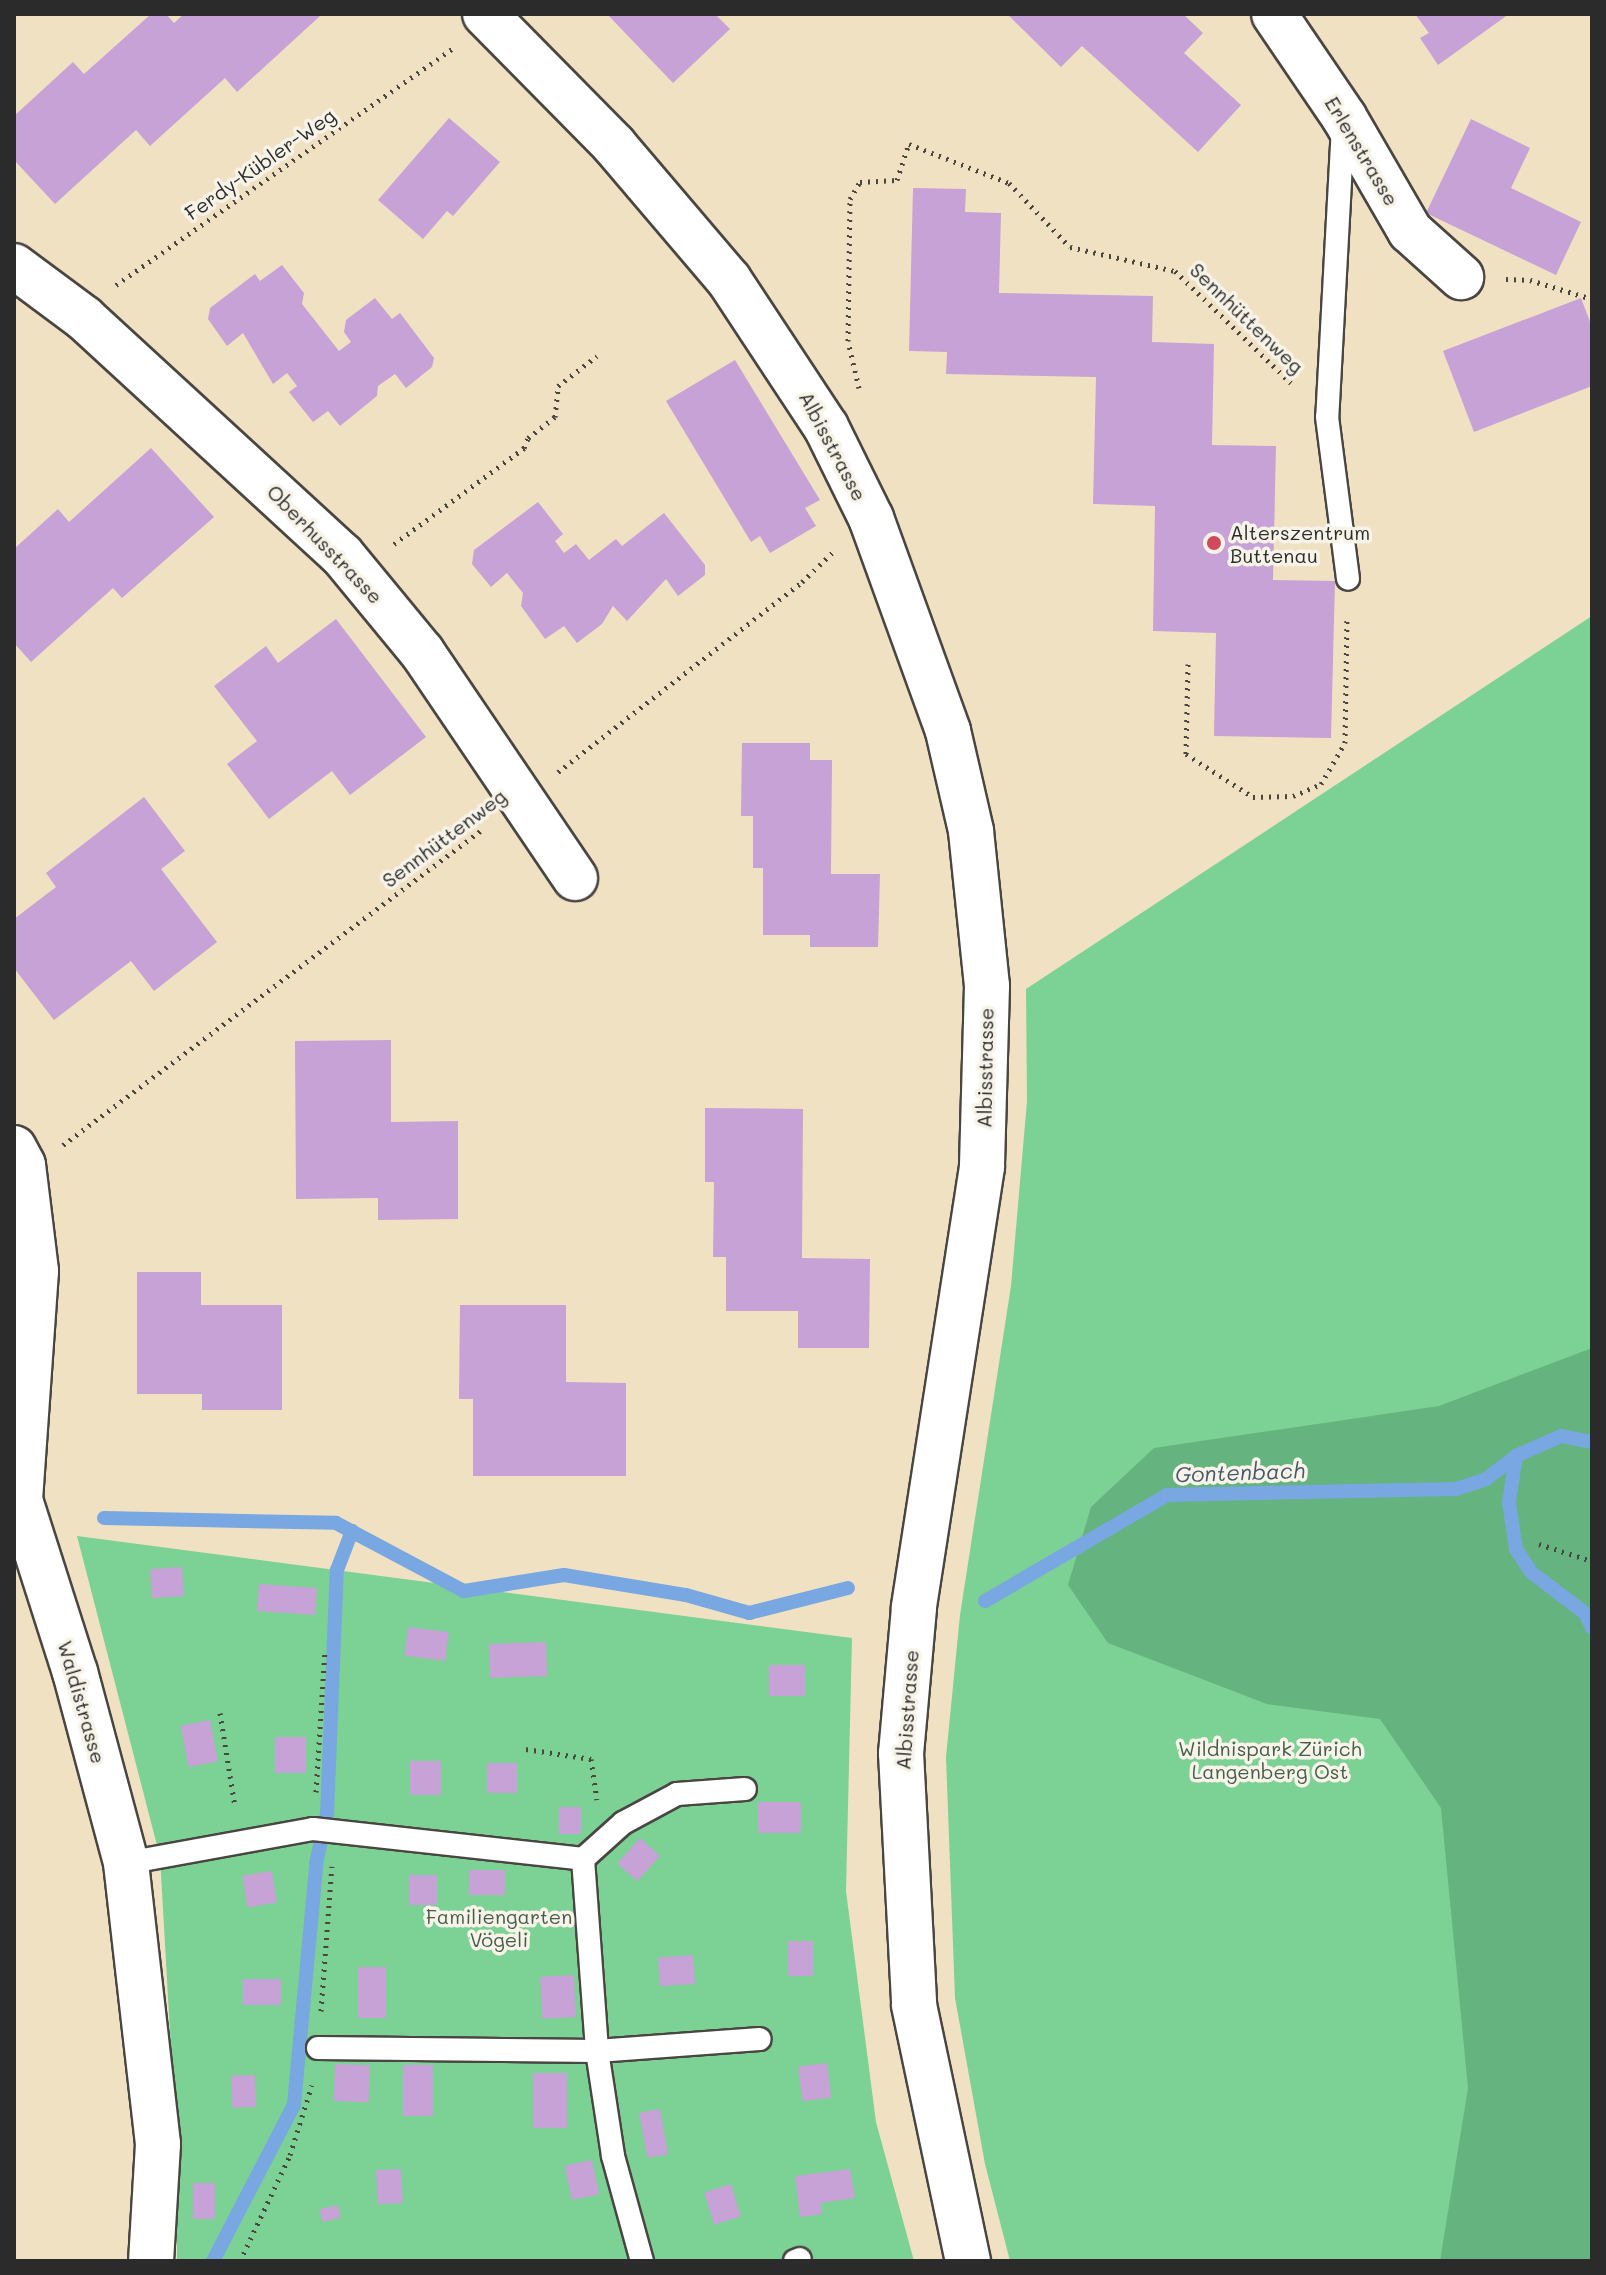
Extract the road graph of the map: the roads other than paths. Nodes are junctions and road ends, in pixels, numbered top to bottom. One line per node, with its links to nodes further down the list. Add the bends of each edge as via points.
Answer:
1 (1274, 14): 3 (main road, Erlenstrasse)
2 (472, 29): 17 (main road, Albisstrasse, via 614,145 729,280 826,427 871,518 948,731 971,831 987,986 982,1167 914,1608 901,1753 914,2005)
3 (1344, 117): 5 (main road, Erlenstrasse, via 1410,231); 6 (lane, via 1327,417)
4 (14, 266): 7 (main road, Oberhusstrasse, via 84,318 350,564 422,652)
5 (1461, 277)
6 (1348, 579)
7 (575, 878)
8 (18, 1157): 11 (main road, Waldistrasse, via 36,1271 20,1500 75,1672)
9 (745, 1789): 10 (lane, via 677,1794 623,1823)
10 (583, 1859): 11 (lane, via 324,1831); 14 (lane)
11 (126, 1863): 15 (main road, Waldistrasse, via 158,2144)
12 (760, 2039): 14 (lane)
13 (318, 2048): 14 (lane)
14 (597, 2051): 16 (lane, via 613,2156)
15 (151, 2261)
16 (642, 2261)
17 (968, 2261)

